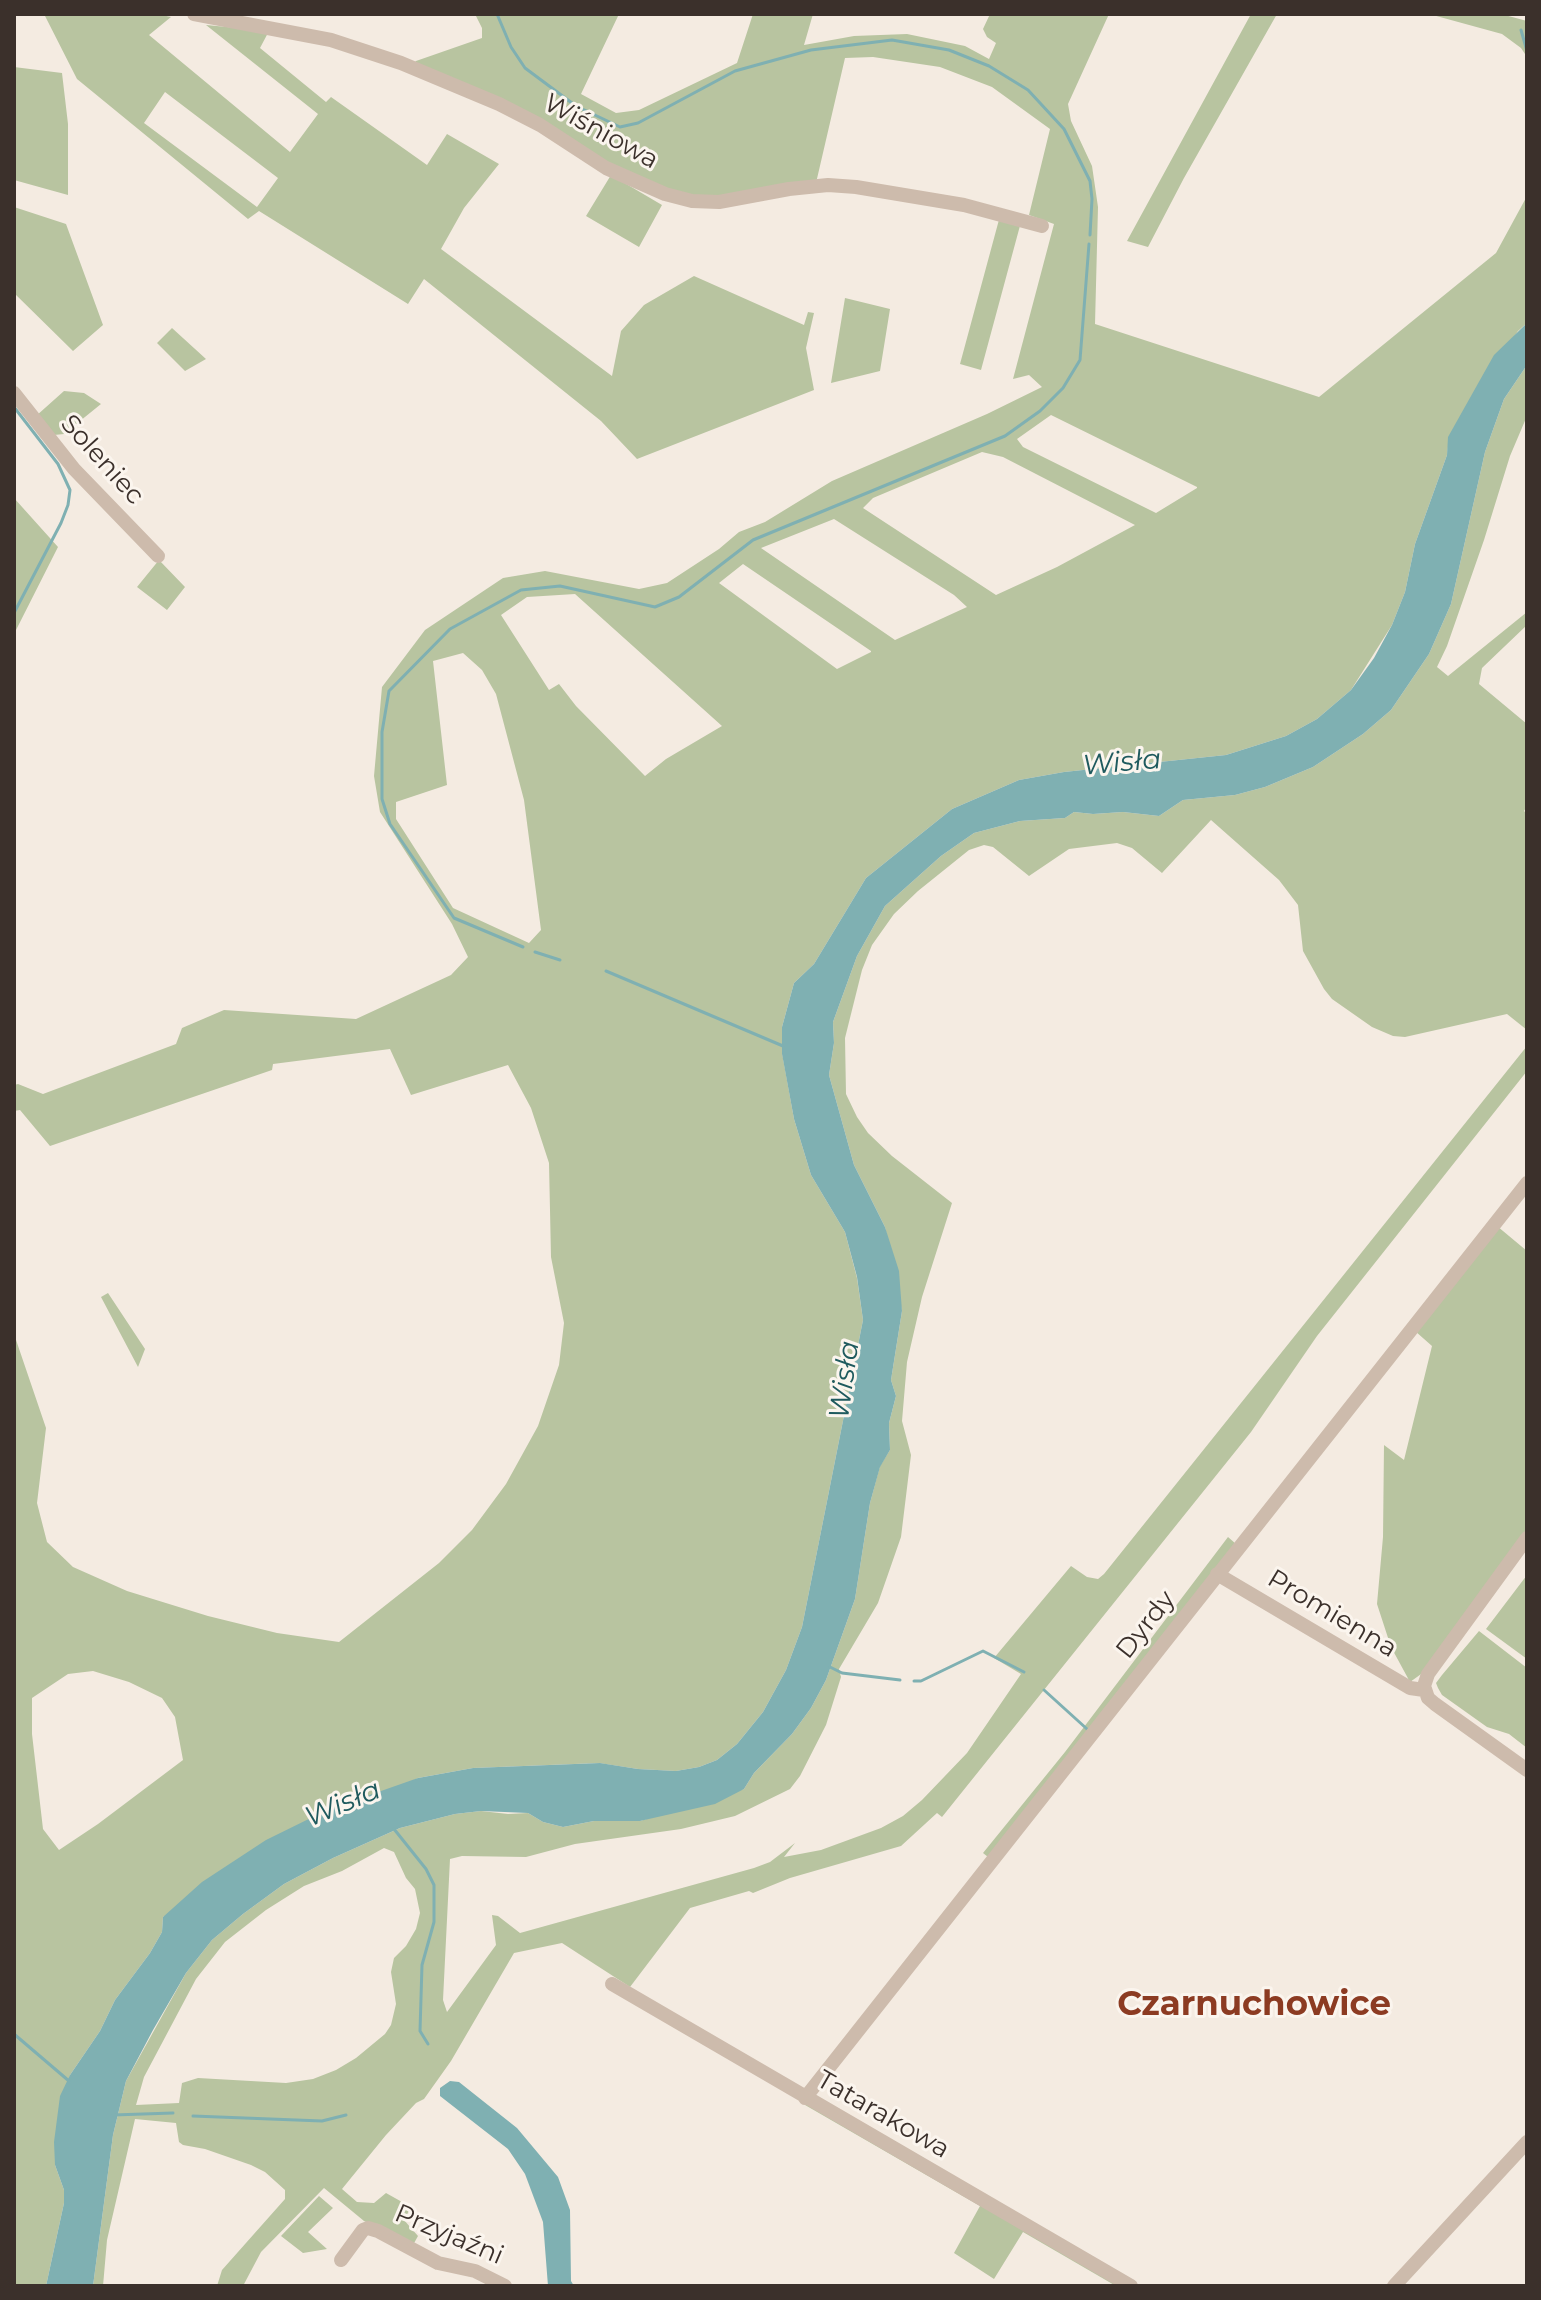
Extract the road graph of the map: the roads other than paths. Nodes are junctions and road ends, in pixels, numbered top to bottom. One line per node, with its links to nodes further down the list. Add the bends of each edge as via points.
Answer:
1 (194, 14): 2 (street, Wiśniowa, via 331,40 401,63 499,104 640,185 679,197 719,202 789,189 856,187 964,205)
2 (1042, 226)
3 (14, 393): 4 (street, Soleniec, via 73,467)
4 (158, 556)
5 (1527, 1183): 7 (street, Dyrdy)
6 (1527, 1538): 8 (street, via 1428,1674)
7 (1217, 1574): 8 (street, Promienna, via 1410,1688); 11 (street, Dyrdy)
8 (1424, 1690): 9 (street, via 1435,1704)
9 (1527, 1770)
10 (612, 1984): 11 (street, Tatarakowa)
11 (805, 2098): 15 (street, Tatarakowa)
12 (1527, 2142): 16 (street)
13 (341, 2260): 14 (street, Przyjaźni, via 368,2228 438,2263 475,2271)
14 (505, 2286)
15 (1131, 2286)
16 (1394, 2286)

